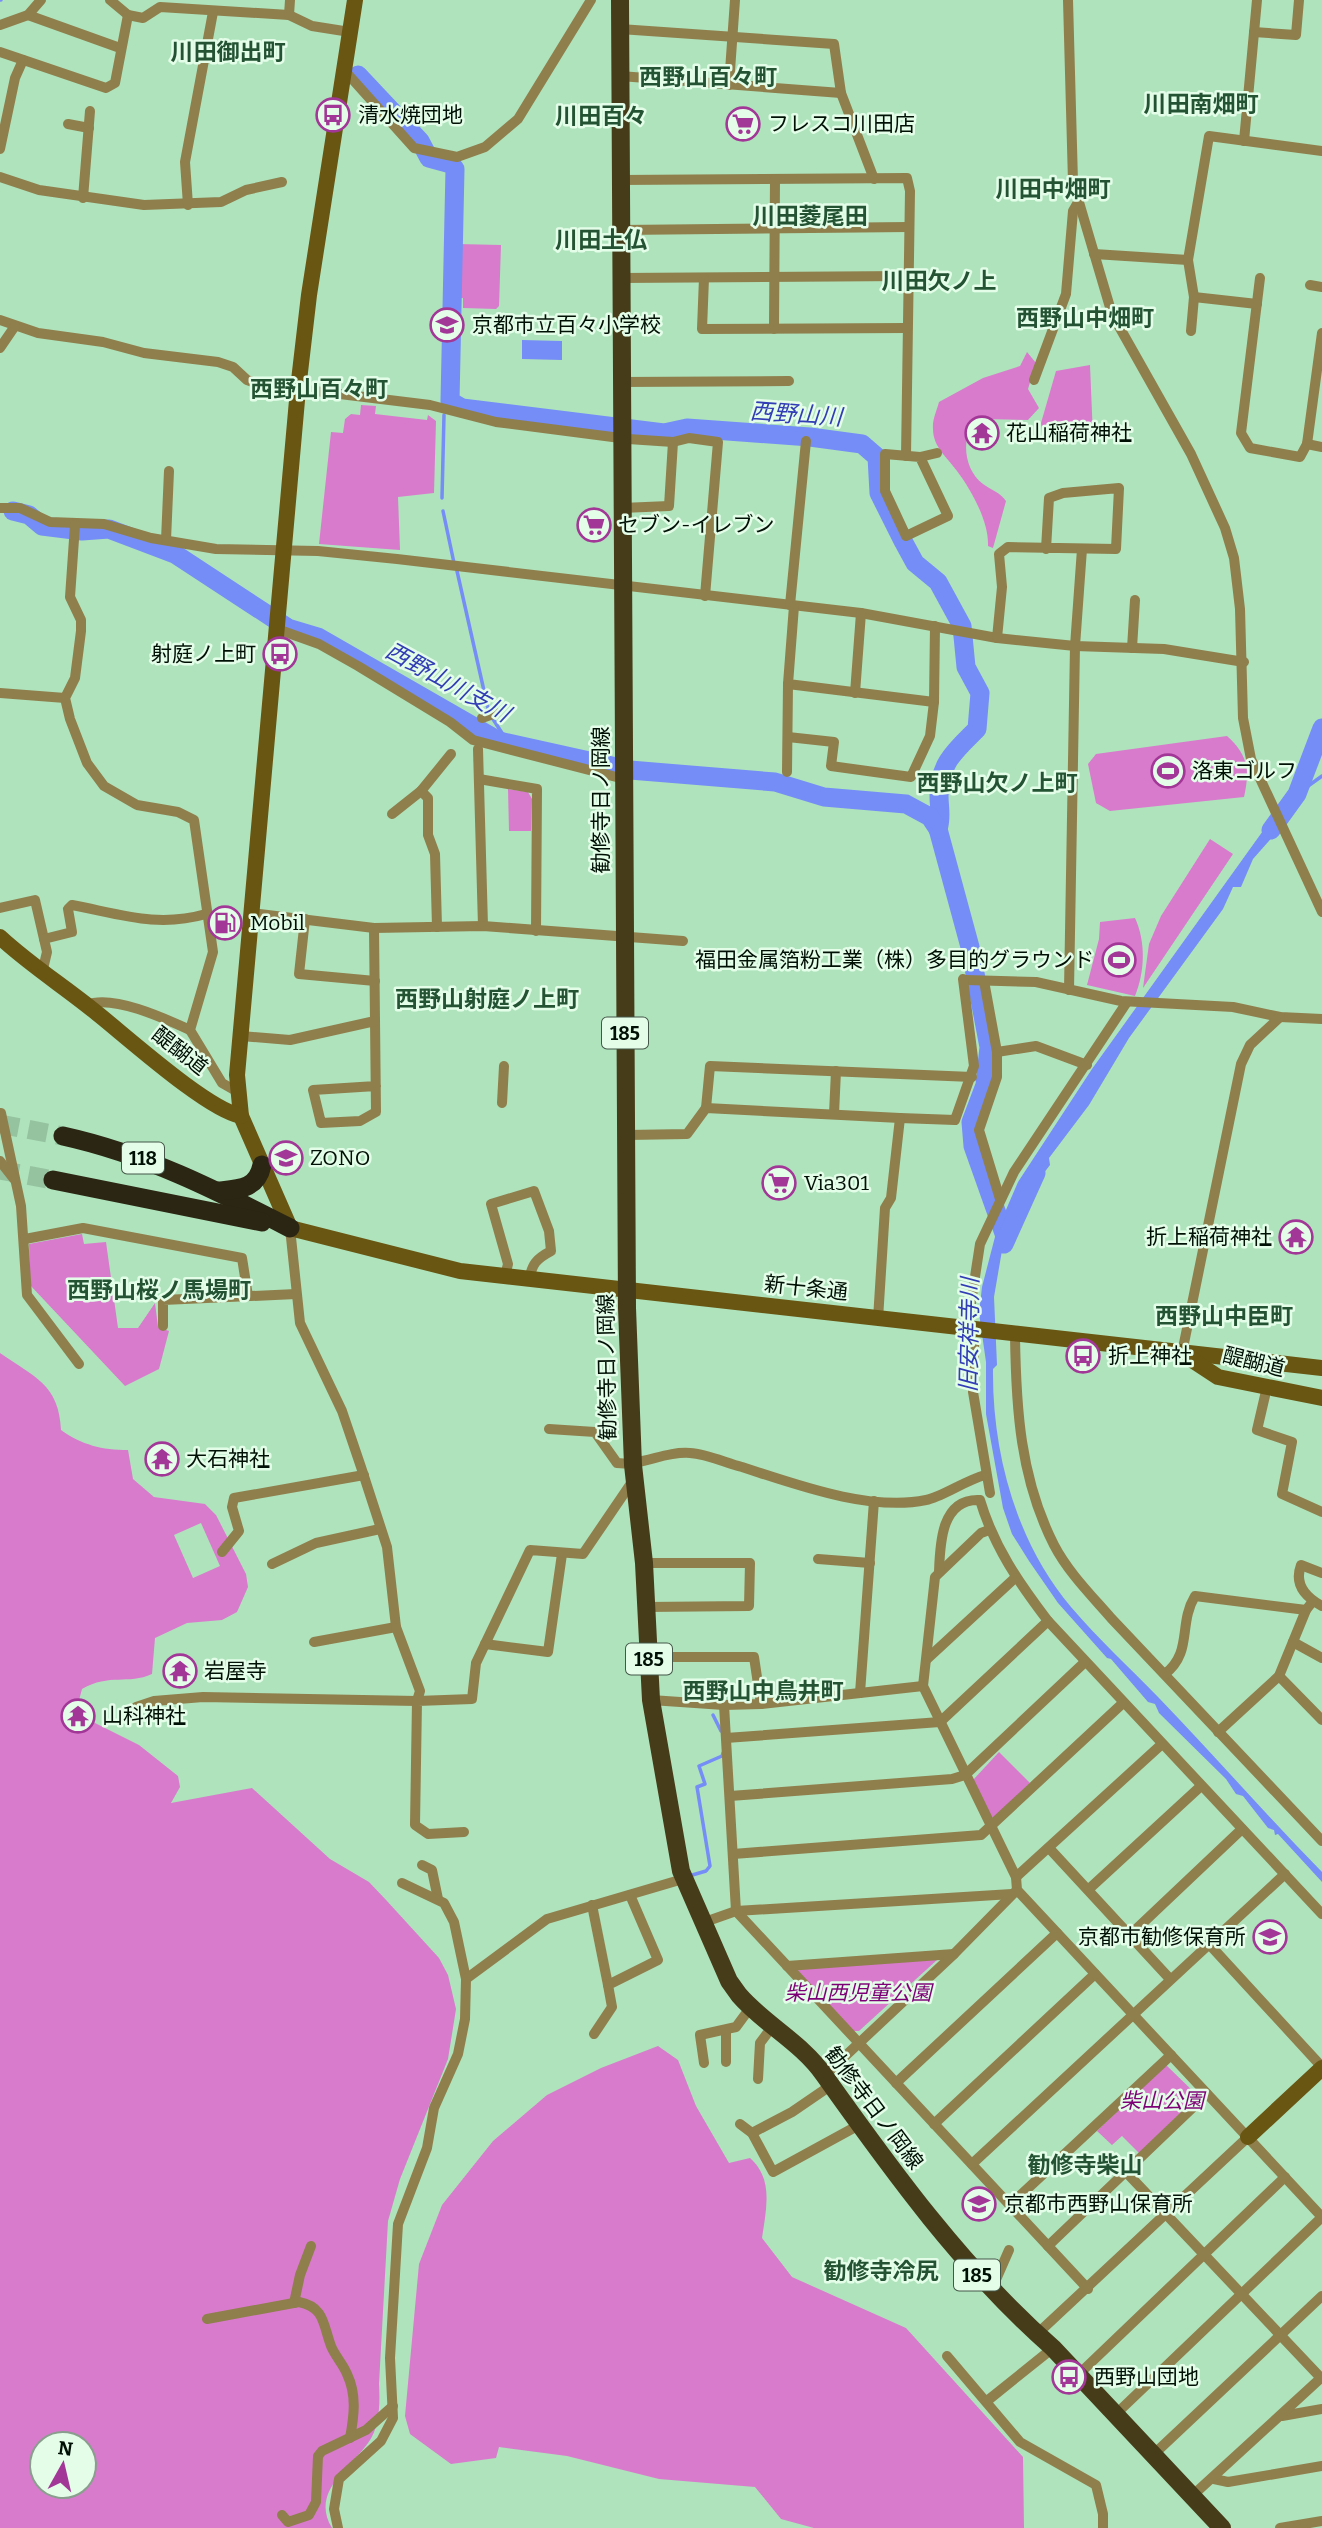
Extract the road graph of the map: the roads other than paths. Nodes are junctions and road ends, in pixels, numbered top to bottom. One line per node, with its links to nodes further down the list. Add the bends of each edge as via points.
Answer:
1 (41, 0): 13 (street)
2 (110, 0): 14 (street)
3 (290, 0): 15 (street)
4 (355, 0): 18 (main road)
5 (592, 0): 24 (street, via 518,119 485,147 457,157 414,148)
6 (620, 0): 17 (main road, 勧修寺日ノ岡線 / 185)
7 (735, 0): 20 (street)
8 (1069, 0): 41 (street)
9 (1257, 0): 19 (street)
10 (1299, 0): 19 (street, via 1296,35)
11 (160, 4): 12 (street); 14 (street, via 144,18)
12 (213, 12): 15 (street); 42 (street, via 185,162)
13 (28, 15): 16 (street); 21 (street)
14 (128, 15): 21 (street)
15 (289, 15): 18 (street, via 312,26)
16 (0, 25)
17 (620, 29): 20 (street); 25 (main road, 勧修寺日ノ岡線 / 185)
18 (350, 32): 24 (main road)
19 (1254, 32): 32 (street)
20 (733, 37): 26 (street); 27 (street, via 834,44)
21 (120, 48): 23 (street, via 115,83 106,89)
22 (0, 52): 23 (street)
23 (23, 60): 28 (street)
24 (345, 71): 67 (main road)
25 (620, 76): 26 (street); 38 (main road, 勧修寺日ノ岡線 / 185)
26 (729, 85): 27 (street)
27 (841, 93): 37 (street)
28 (5, 101): 33 (street)
29 (90, 110): 31 (street)
30 (68, 124): 31 (street)
31 (89, 128): 40 (street)
32 (1244, 141): 34 (street); 47 (street, via 1209,136)
33 (0, 149)
34 (1322, 151)
35 (0, 177): 40 (street)
36 (775, 179): 37 (street); 38 (street); 44 (street)
37 (874, 179): 43 (street, via 907,178)
38 (620, 180): 45 (main road, 勧修寺日ノ岡線 / 185)
39 (282, 182): 42 (street, via 221,202)
40 (83, 198): 42 (street)
41 (1077, 204): 46 (street); 64 (street, via 1066,295)
42 (188, 205)
43 (909, 227): 44 (street); 49 (street)
44 (776, 229): 45 (street); 48 (street)
45 (621, 230): 50 (main road, 勧修寺日ノ岡線 / 185)
46 (1094, 254): 47 (street); 94 (street, via 1112,314 1191,454 1225,528 1234,558)
47 (1188, 260): 55 (street)
48 (775, 276): 49 (street); 51 (street); 60 (street)
49 (907, 276): 59 (street)
50 (621, 278): 51 (street); 66 (main road, 勧修寺日ノ岡線 / 185)
51 (704, 278): 60 (street, via 702,329)
52 (1260, 278): 56 (street)
53 (1310, 285): 54 (street)
54 (1322, 287)
55 (1194, 298): 56 (street); 61 (street)
56 (1256, 304): 71 (street, via 1241,433 1250,447 1300,457)
57 (0, 320): 58 (street)
58 (15, 326): 63 (street); 67 (street, via 144,354 218,362 258,384)
59 (907, 328): 60 (street); 74 (street)
60 (774, 329)
61 (1191, 331)
62 (1322, 333): 71 (street)
63 (0, 348)
64 (1034, 380)
65 (789, 381): 66 (street)
66 (621, 382): 68 (main road, 勧修寺日ノ岡線 / 185)
67 (298, 389): 68 (street, via 430,405 496,422); 83 (main road)
68 (621, 432): 70 (street); 78 (main road, 勧修寺日ノ岡線 / 185)
69 (806, 441): 87 (street)
70 (673, 442): 78 (street, via 668,506); 85 (street, via 689,438 718,442)
71 (1307, 444): 72 (street)
72 (1322, 447)
73 (937, 453): 75 (street)
74 (906, 456): 75 (street); 75 (street, via 885,454 883,479 906,536 948,516)
75 (920, 457)
76 (169, 471): 80 (street)
77 (0, 508): 79 (street, via 20,508 50,522)
78 (622, 508): 84 (main road, 勧修寺日ノ岡線 / 185)
79 (75, 525): 80 (street); 98 (street, via 70,597 81,631 75,678)
80 (166, 540): 83 (street, via 216,549)
81 (1046, 549): 82 (street); 82 (street, via 1049,498 1119,488 1116,549); 91 (street, via 1008,547 999,554 1002,587)
82 (1082, 549): 92 (street)
83 (284, 550): 84 (street); 89 (main road)
84 (622, 585): 85 (street); 105 (main road, 勧修寺日ノ岡線 / 185)
85 (705, 596): 87 (street)
86 (1135, 600): 93 (street)
87 (792, 606): 88 (street); 95 (street)
88 (860, 613): 90 (street); 97 (street)
89 (277, 624): 105 (street, via 358,666 473,740); 112 (main road)
90 (935, 626): 91 (street); 99 (street)
91 (997, 638): 92 (street)
92 (1074, 646): 93 (street); 126 (street)
93 (1132, 648): 94 (street)
94 (1244, 662): 111 (street, via 1243,718 1251,759)
95 (788, 684): 97 (street); 102 (street)
96 (0, 693): 98 (street)
97 (855, 693): 99 (street)
98 (65, 698): 113 (street, via 87,763 104,786 137,805 178,811 194,820)
99 (934, 702): 102 (street, via 930,736 911,777 831,766 834,742)
100 (496, 713): 101 (street)
101 (482, 718)
102 (788, 737): 106 (street)
103 (478, 749): 107 (street)
104 (451, 754): 108 (street)
105 (624, 772): 120 (main road, 勧修寺日ノ岡線 / 185)
106 (787, 772)
107 (479, 779): 115 (street); 118 (street, via 537,789)
108 (421, 791): 109 (street); 116 (street, via 428,798 428,835 435,854)
109 (392, 814)
110 (0, 908): 121 (street, via 35,900)
111 (1322, 912)
112 (251, 913): 114 (street); 133 (main road)
113 (205, 914): 121 (street, via 157,922 72,905 68,909 72,932); 132 (street, via 213,952)
114 (305, 919): 117 (street); 124 (street, via 299,974)
115 (482, 926): 116 (street); 118 (street)
116 (437, 927): 117 (street)
117 (374, 928): 124 (street)
118 (536, 931): 120 (street)
119 (0, 937): 123 (main road, 醍醐道)
120 (624, 937): 122 (street); 147 (main road, 勧修寺日ノ岡線 / 185)
121 (44, 939): 123 (street, via 47,952)
122 (683, 941)
123 (42, 973): 128 (main road, 醍醐道)
124 (375, 981): 131 (street)
125 (982, 981): 126 (street, via 1036,982); 134 (street); 138 (street, via 965,979 974,1051)
126 (1069, 989): 127 (street)
127 (1133, 1002): 129 (street, via 1233,1007); 135 (street)
128 (87, 1005): 132 (street, via 129,1007); 145 (main road, 醍醐道, via 215,1105)
129 (1280, 1017): 130 (street); 166 (street, via 1250,1045 1241,1064)
130 (1322, 1019)
131 (375, 1021): 133 (street, via 290,1040); 139 (street)
132 (190, 1030): 140 (street, via 222,1083)
133 (241, 1036): 140 (main road)
134 (997, 1052): 135 (street, via 1037,1046); 154 (street, via 997,1077 979,1130)
135 (1087, 1065): 154 (street)
136 (504, 1066): 141 (street)
137 (836, 1071): 138 (street); 142 (street, via 710,1066); 144 (street)
138 (972, 1077): 146 (street, via 955,1121)
139 (376, 1086): 139 (street, via 313,1090 321,1124 360,1121 376,1112)
140 (236, 1091): 145 (main road)
141 (502, 1103)
142 (706, 1108): 144 (street); 147 (street, via 687,1134)
143 (1, 1113): 152 (street)
144 (834, 1114): 146 (street)
145 (241, 1116): 150 (main road)
146 (900, 1118): 162 (street, via 891,1198 884,1208)
147 (627, 1135): 159 (main road, 勧修寺日ノ岡線 / 185)
148 (63, 1136): 153 (highway, 118, via 136,1155)
149 (0, 1161): 152 (street)
150 (262, 1165): 153 (highway, via 249,1187); 155 (main road)
151 (53, 1180): 155 (highway, 118)
152 (15, 1181): 156 (street)
153 (219, 1191): 155 (highway, 118)
154 (1000, 1199): 164 (street, via 980,1244)
155 (290, 1228): 157 (main road, 新十条通 / 118, via 460,1271); 160 (street)
156 (25, 1239): 161 (street, via 83,1228 243,1258); 167 (street, via 27,1296)
157 (506, 1276): 158 (main road, 新十条通 / 118); 158 (street, via 508,1264 491,1204 534,1191 551,1251 538,1258)
158 (529, 1280): 159 (main road, 新十条通 / 118)
159 (628, 1291): 162 (main road, 新十条通 / 118); 172 (main road, 勧修寺日ノ岡線 / 185)
160 (296, 1293): 161 (street); 173 (street, via 300,1323 342,1411)
161 (248, 1296): 163 (street, via 163,1300)
162 (878, 1319): 164 (main road, 新十条通 / 118)
163 (163, 1326)
164 (971, 1330): 165 (main road, 新十条通 / 118); 174 (street, via 973,1392)
165 (1008, 1334): 166 (main road, 新十条通 / 118); 200 (street, via 1023,1457 1055,1546 1102,1608)
166 (1182, 1353): 168 (main road, 新十条通); 169 (main road, 醍醐道, via 1210,1374)
167 (79, 1364)
168 (1322, 1368)
169 (1267, 1387): 170 (main road, 醍醐道); 177 (street, via 1257,1430 1292,1443 1282,1494)
170 (1322, 1398)
171 (549, 1429): 172 (street, via 595,1432 617,1463)
172 (633, 1472): 176 (street, via 667,1454 692,1453 825,1492); 181 (street, via 583,1554); 183 (main road, 勧修寺日ノ岡線 / 185)
173 (364, 1475): 178 (street); 180 (street, via 234,1498 239,1531)
174 (985, 1475): 175 (street); 176 (street, via 925,1501)
175 (990, 1493)
176 (874, 1501): 184 (street)
177 (1322, 1512)
178 (380, 1529): 185 (street, via 316,1543); 192 (street, via 387,1547)
179 (989, 1530): 186 (street); 186 (street, via 980,1500 955,1507 945,1523); 188 (street)
180 (222, 1552)
181 (562, 1554): 195 (street, via 530,1550); 195 (street, via 548,1653)
182 (818, 1559): 184 (street)
183 (644, 1563): 190 (main road, 勧修寺日ノ岡線 / 185); 190 (street, via 750,1563 749,1606)
184 (870, 1563): 203 (street)
185 (272, 1564)
186 (939, 1572): 198 (street)
187 (1322, 1573): 189 (street, via 1301,1565 1298,1573 1298,1583)
188 (1015, 1578): 191 (street); 198 (street)
189 (1314, 1606): 194 (street); 200 (street, via 1195,1596 1188,1608 1181,1657)
190 (646, 1607): 196 (main road, 勧修寺日ノ岡線 / 185)
191 (1048, 1621): 199 (street); 211 (street)
192 (396, 1627): 193 (street); 205 (street, via 413,1666 420,1691)
193 (314, 1642)
194 (1293, 1642): 197 (street); 201 (street)
195 (485, 1644): 205 (street, via 476,1663 472,1699)
196 (648, 1657): 204 (main road, 勧修寺日ノ岡線 / 185); 207 (street, via 754,1657)
197 (1322, 1658)
198 (927, 1659): 202 (street)
199 (1085, 1662): 206 (street); 215 (street)
200 (1165, 1674): 212 (street)
201 (1279, 1676): 210 (street); 212 (street)
202 (923, 1686): 203 (street); 211 (street)
203 (860, 1693): 207 (street)
204 (651, 1700): 208 (street); 227 (main road, 勧修寺日ノ岡線 / 185)
205 (417, 1701): 209 (street, via 203,1697 154,1700); 220 (street, via 415,1825 428,1834)
206 (1123, 1703): 214 (street); 218 (street)
207 (761, 1704): 208 (street)
208 (724, 1705): 213 (street)
209 (136, 1707)
210 (1322, 1720)
211 (940, 1722): 213 (street); 215 (street)
212 (1218, 1732): 221 (street)
213 (726, 1738): 217 (street)
214 (1162, 1744): 216 (street); 222 (street)
215 (965, 1775): 217 (street); 218 (street)
216 (1201, 1786): 219 (street); 229 (street)
217 (730, 1796): 223 (street)
218 (990, 1829): 223 (street, via 981,1835); 226 (street)
219 (1242, 1829): 225 (street); 238 (street)
220 (464, 1832)
221 (1322, 1841)
222 (1049, 1848): 226 (street); 229 (street)
223 (733, 1854): 234 (street)
224 (422, 1865): 232 (street, via 432,1870)
225 (1285, 1874): 235 (street); 239 (street)
226 (1016, 1877): 230 (street)
227 (683, 1879): 231 (street); 236 (main road, 勧修寺日ノ岡線 / 185)
228 (402, 1883): 232 (street)
229 (1089, 1889): 238 (street)
230 (1015, 1892): 234 (street); 237 (street); 240 (street)
231 (629, 1895): 233 (street); 245 (street, via 657,1960)
232 (438, 1899): 243 (street, via 454,1922)
233 (592, 1905): 243 (street, via 547,1919); 245 (street)
234 (736, 1911): 236 (street); 241 (street)
235 (1322, 1914)
236 (702, 1923): 246 (main road, 勧修寺日ノ岡線 / 185, via 729,1981)
237 (1057, 1933): 242 (street); 258 (street)
238 (1130, 1935): 244 (street)
239 (1209, 1944): 244 (street); 255 (street)
240 (954, 1954): 241 (street); 251 (street)
241 (787, 1966): 251 (street)
242 (1095, 1974): 247 (street); 261 (street)
243 (466, 1979): 287 (street, via 458,2054 434,2108 427,2148 398,2224 390,2358)
244 (1170, 1979): 247 (street)
245 (608, 1985): 250 (street, via 612,2007)
246 (750, 2008): 248 (main road, 勧修寺日ノ岡線 / 185); 249 (street, via 736,2026)
247 (1133, 2014): 252 (street); 265 (street)
248 (772, 2026): 256 (street, via 760,2043); 257 (main road, 勧修寺日ノ岡線 / 185)
249 (726, 2030): 253 (street); 254 (street, via 700,2035)
250 (594, 2034)
251 (857, 2042): 257 (street); 258 (street)
252 (1171, 2055): 259 (street); 268 (street)
253 (726, 2062)
254 (704, 2063)
255 (1322, 2068): 264 (main road)
256 (758, 2079)
257 (827, 2081): 262 (main road, 勧修寺日ノ岡線 / 185); 263 (street, via 792,2112)
258 (896, 2083): 261 (street)
259 (1207, 2094): 264 (street); 266 (street)
260 (740, 2123): 263 (street)
261 (934, 2124): 265 (street)
262 (859, 2125): 263 (street, via 773,2172); 275 (main road, 勧修寺日ノ岡線 / 185)
263 (752, 2133)
264 (1248, 2137): 267 (street); 269 (street)
265 (972, 2164): 268 (street)
266 (1126, 2172): 269 (street); 271 (street)
267 (1285, 2177): 273 (street); 276 (street, via 1322,2217)
268 (1010, 2205): 271 (street)
269 (1166, 2214): 273 (street); 274 (street)
270 (311, 2246): 278 (street)
271 (1048, 2246): 274 (street)
272 (1009, 2250): 275 (street)
273 (1204, 2254): 276 (street); 284 (street)
274 (1088, 2289): 280 (street)
275 (991, 2291): 280 (main road, 勧修寺日ノ岡線 / 185)
276 (1243, 2295): 281 (street); 289 (street)
277 (1322, 2296): 281 (street)
278 (294, 2303): 279 (street); 291 (street, via 311,2304 327,2323 331,2346 352,2384)
279 (207, 2319)
280 (1037, 2334): 282 (main road, 勧修寺日ノ岡線 / 185)
281 (1281, 2335): 285 (street); 292 (street)
282 (1053, 2348): 284 (main road, 勧修寺日ノ岡線 / 185); 286 (street)
283 (947, 2356): 286 (street)
284 (1078, 2375): 289 (main road, 勧修寺日ノ岡線 / 185)
285 (1322, 2377): 290 (street)
286 (987, 2401): 299 (street, via 1020,2442 1096,2485)
287 (393, 2406): 291 (street); 298 (street, via 393,2418 381,2441 339,2479 334,2509)
288 (1322, 2409): 290 (street)
289 (1116, 2414): 292 (main road, 勧修寺日ノ岡線 / 185)
290 (1279, 2417): 294 (street)
291 (350, 2438): 296 (street, via 318,2456 312,2513 288,2522)
292 (1153, 2455): 295 (main road, 勧修寺日ノ岡線 / 185)
293 (1322, 2466): 294 (street, via 1227,2482)
294 (1214, 2480): 295 (street)
295 (1192, 2496): 300 (main road, 勧修寺日ノ岡線 / 185)
296 (282, 2515)
297 (1322, 2521): 301 (street)
298 (338, 2528)
299 (1103, 2528)
300 (1222, 2528)
301 (1280, 2528)

